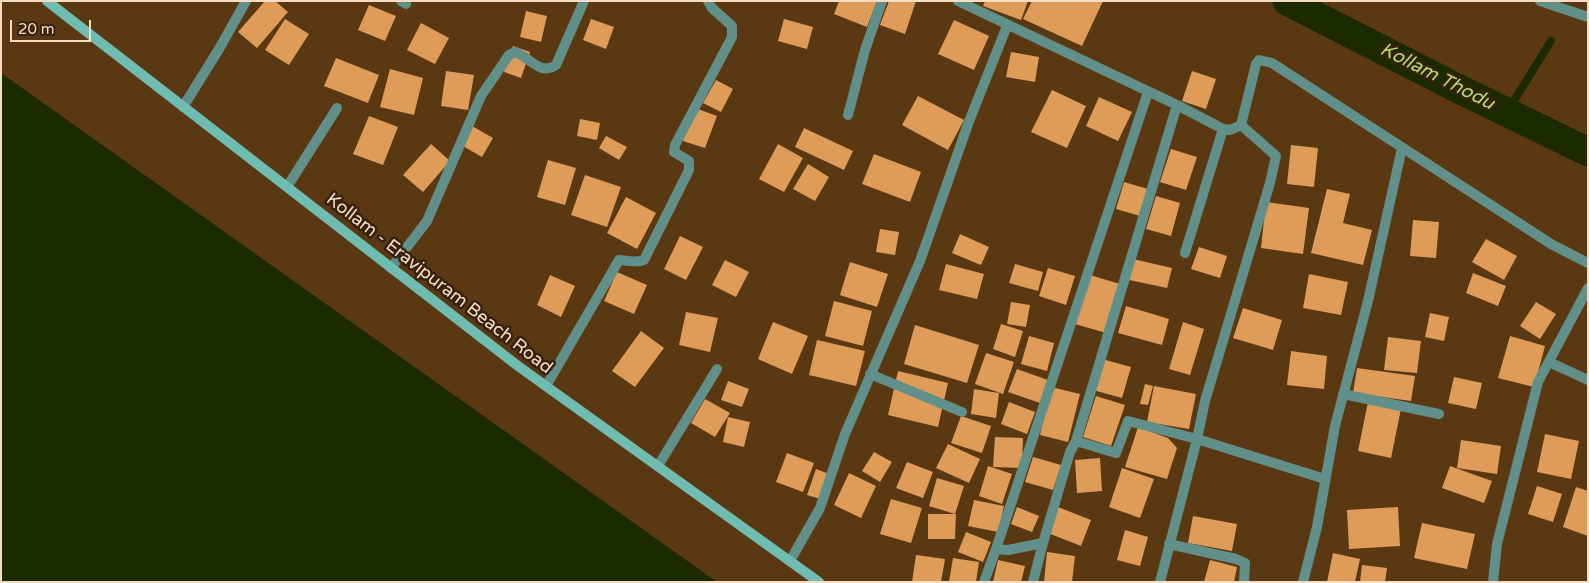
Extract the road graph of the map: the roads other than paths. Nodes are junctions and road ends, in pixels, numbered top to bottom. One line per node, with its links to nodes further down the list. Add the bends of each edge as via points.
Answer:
1 (47, 1): 12 (main road, Kollam - Eravipuram Beach Road)
2 (246, 1): 12 (street)
3 (584, 1): 21 (street, via 556,65 543,69 522,55 514,52 510,55 481,96 426,221)
4 (708, 1): 27 (street, via 732,26 732,37 675,145 674,152 688,161 690,170 644,260 638,263 619,260)
5 (882, 1): 14 (street)
6 (958, 1): 9 (street)
7 (1540, 1): 8 (street)
8 (1588, 17)
9 (1007, 26): 10 (street); 25 (street, via 968,124 920,261)
10 (1148, 92): 11 (street); 37 (street)
11 (1177, 105): 16 (street); 32 (street)
12 (183, 107): 18 (main road, Kollam - Eravipuram Beach Road)
13 (337, 108): 18 (street)
14 (848, 115)
15 (1241, 124): 16 (street, via 1230,130); 17 (street, via 1259,60 1272,63); 31 (street, via 1276,156 1205,401)
16 (1224, 129): 19 (street)
17 (1402, 148): 20 (street, via 1551,244); 28 (street, via 1368,301)
18 (287, 187): 21 (main road, Kollam - Eravipuram Beach Road)
19 (1185, 252)
20 (1588, 263)
21 (391, 268): 27 (main road, Kollam - Eravipuram Beach Road)
22 (1588, 288): 23 (street)
23 (1549, 362): 26 (street); 45 (street, via 1538,382 1496,544)
24 (717, 369): 33 (street)
25 (870, 374): 29 (street); 38 (street, via 820,508)
26 (1588, 380)
27 (546, 386): 33 (main road, Kollam - Eravipuram Beach Road)
28 (1343, 394): 30 (street); 34 (street)
29 (962, 412)
30 (1439, 414)
31 (1197, 439): 32 (street, via 1128,421 1116,453); 34 (street); 36 (street)
32 (1076, 441): 35 (street)
33 (658, 466): 38 (main road, Kollam - Eravipuram Beach Road)
34 (1324, 479): 44 (street)
35 (1043, 544): 37 (street); 41 (street)
36 (1169, 544): 42 (street); 43 (street, via 1245,563)
37 (996, 549): 40 (street)
38 (790, 561): 39 (main road, Kollam - Eravipuram Beach Road)
39 (819, 582)
40 (984, 582)
41 (1032, 582)
42 (1160, 582)
43 (1244, 582)
44 (1304, 582)
45 (1493, 582)

